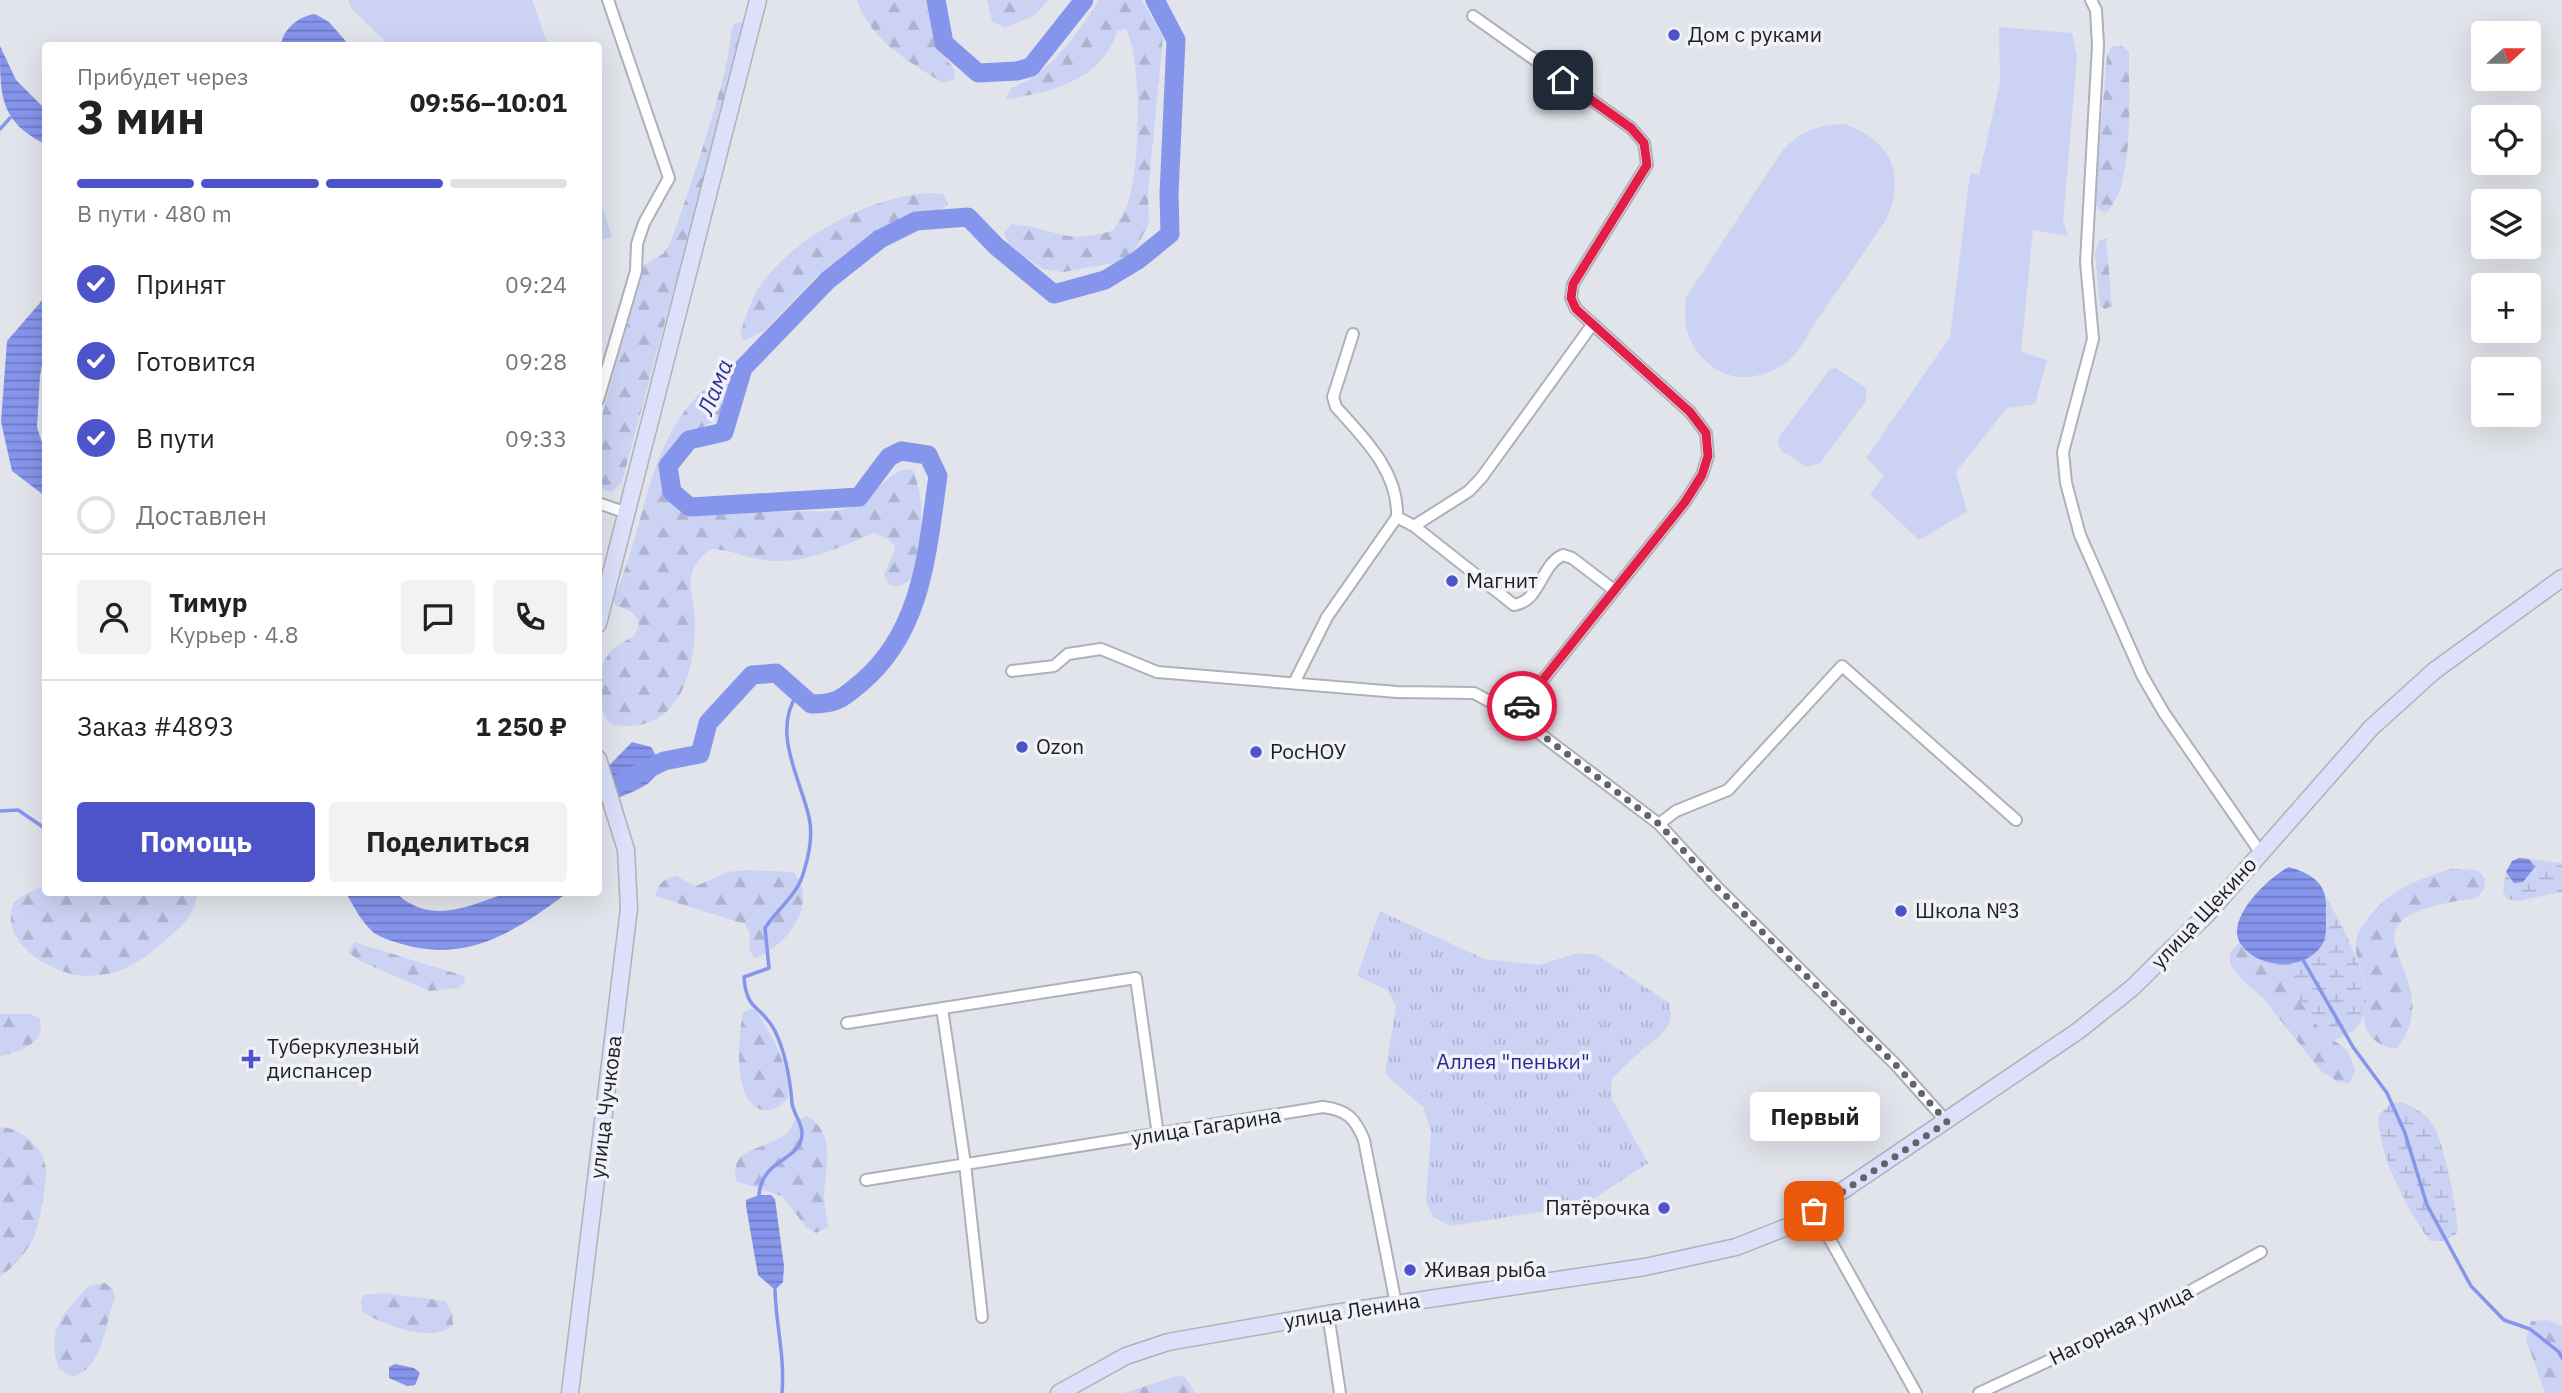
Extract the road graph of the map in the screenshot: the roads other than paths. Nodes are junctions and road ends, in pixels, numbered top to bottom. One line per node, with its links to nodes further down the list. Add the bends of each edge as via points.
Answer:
1 (608, 0): 7 (street, via 669,178 637,244 636,271)
2 (758, 0): 9 (main road)
3 (2091, 0): 21 (street, via 2098,45 2085,262 2093,339 2063,452 2066,483 2080,535 2142,675)
4 (1473, 16): 5 (street, via 1631,128 1644,143 1647,165 1573,284 1571,298 1576,309)
5 (1592, 324): 11 (street, via 1482,477 1469,491); 13 (street, via 1690,412 1706,433 1708,456 1685,502)
6 (1353, 334): 10 (street, via 1333,397 1336,407 1378,454 1394,493)
7 (602, 386)
8 (602, 504): 9 (street)
9 (627, 513): 14 (main road)
10 (1397, 517): 11 (street); 16 (street, via 1327,617)
11 (1414, 526): 13 (street, via 1514,605 1530,598 1549,566 1563,555)
12 (2562, 578): 21 (main road, улица Щекино, via 2401,699)
13 (1614, 590): 17 (street)
14 (602, 609)
15 (1012, 671): 16 (street, via 1054,666 1068,654 1101,649 1157,672)
16 (1294, 683): 17 (street, via 1474,693)
17 (1516, 715): 20 (street)
18 (602, 771): 33 (main road, улица Чучкова, via 619,822 630,883 628,929)
19 (2016, 820): 20 (street, via 1842,667 1728,790 1676,811)
20 (1659, 824): 24 (street)
21 (2260, 852): 24 (main road, улица Щекино, via 2199,922 2132,988)
22 (942, 1008): 23 (street); 25 (street, via 1136,978); 26 (street)
23 (847, 1023)
24 (1947, 1122): 28 (main road, улица Щекино)
25 (1158, 1135): 26 (street, улица Гагарина); 30 (street, улица Гагарина, via 1323,1107 1348,1113 1364,1140)
26 (965, 1164): 27 (street, улица Гагарина); 32 (street)
27 (866, 1180)
28 (1814, 1211): 30 (main road, улица Ленина, via 1765,1237 1691,1258); 36 (street)
29 (2261, 1252): 37 (street, Нагорная улица, via 2145,1316)
30 (1396, 1304): 31 (main road, улица Ленина)
31 (1328, 1314): 34 (main road, улица Ленина, via 1168,1342 1126,1356); 35 (street)
32 (982, 1317)
33 (570, 1393)
34 (1059, 1393)
35 (1340, 1393)
36 (1916, 1393)
37 (1979, 1393)

